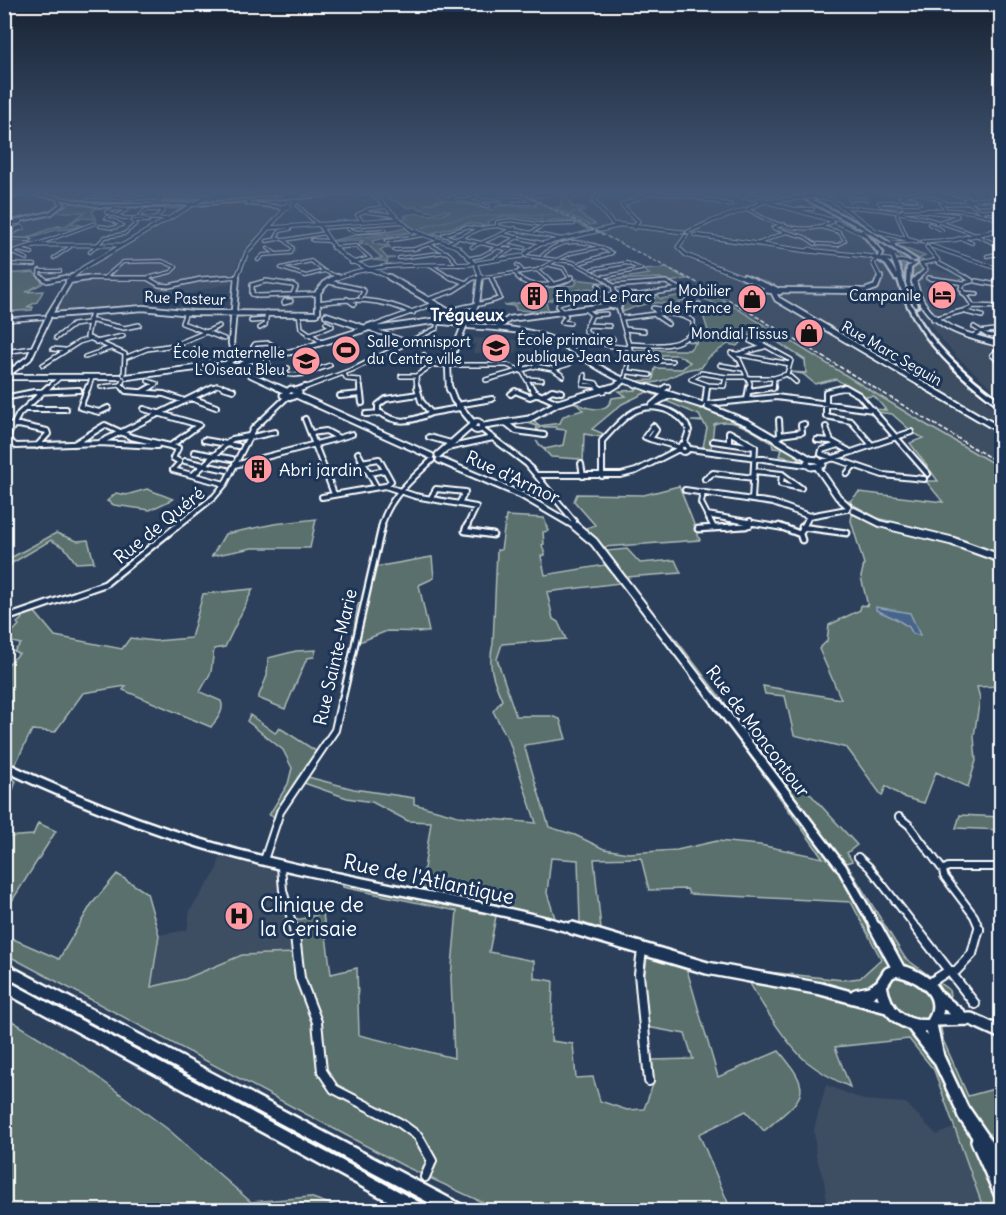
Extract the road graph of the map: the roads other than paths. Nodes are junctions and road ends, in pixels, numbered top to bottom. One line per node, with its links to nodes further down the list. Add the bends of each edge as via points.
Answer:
1 (332, 248): 56 (street)
2 (4, 249): 30 (street)
3 (23, 249): 30 (street)
4 (68, 249): 45 (street)
5 (94, 249): 35 (street)
6 (115, 249): 72 (street)
7 (250, 249): 81 (street)
8 (269, 249): 41 (street)
9 (293, 249): 41 (street, via 288,254)
10 (359, 249): 56 (street, via 370,258)
11 (402, 249): 31 (street)
12 (440, 249): 36 (street)
13 (459, 249): 47 (street)
14 (496, 249): 47 (street)
15 (505, 249): 32 (street)
16 (534, 249): 42 (street)
17 (552, 249): 43 (street)
18 (592, 249): 49 (street)
19 (604, 249): 57 (street, via 612,254)
20 (680, 249): 94 (street, via 686,255)
21 (791, 249): 33 (street)
22 (792, 249): 33 (street)
23 (813, 249): 33 (street); 37 (street)
24 (877, 249): 51 (highway)
25 (885, 249): 53 (highway)
26 (887, 249): 53 (highway)
27 (895, 249): 54 (highway)
28 (928, 249): 55 (street)
29 (938, 249): 65 (street)
30 (19, 250): 34 (street); 38 (street)
31 (394, 250)
32 (510, 250): 48 (street)
33 (807, 251): 37 (street)
34 (11, 252): 40 (street); 50 (street)
35 (90, 252)
36 (447, 252): 46 (street); 61 (street)
37 (818, 252): 51 (street)
38 (32, 253)
39 (1002, 253): 44 (street)
40 (4, 254)
41 (276, 254): 52 (street, via 263,255)
42 (526, 255): 43 (street); 60 (street)
43 (542, 256): 49 (street)
44 (987, 256)
45 (54, 258)
46 (399, 258)
47 (470, 258): 60 (street)
48 (496, 258)
49 (562, 258): 57 (street); 63 (street)
50 (27, 259)
51 (879, 259): 54 (street); 91 (highway, via 888,264); 94 (street, via 873,263 881,281 872,289)
52 (258, 260)
53 (895, 260): 91 (highway); 149 (highway)
54 (916, 262): 55 (street); 140 (street, via 926,270 914,281 915,290 922,308); 149 (highway, via 909,267 908,283)
55 (937, 262): 83 (street)
56 (351, 263): 67 (street)
57 (580, 263): 66 (street)
58 (4, 264): 59 (street)
59 (33, 264)
60 (475, 264): 61 (street); 74 (street)
61 (459, 265): 64 (street)
62 (517, 265): 75 (street, via 522,270)
63 (550, 265): 68 (street); 87 (street, via 573,276)
64 (432, 266): 67 (street); 86 (street)
65 (1000, 268)
66 (592, 269): 76 (street); 76 (street, via 630,263 642,269)
67 (364, 270): 73 (street); 105 (street, via 398,281)
68 (537, 270): 71 (street); 87 (street)
69 (60, 271): 72 (street, via 39,271 40,278 47,281)
70 (324, 271): 70 (street, via 308,261 281,268 306,276); 73 (street)
71 (515, 273): 75 (street); 87 (street, via 525,283)
72 (74, 276): 77 (street); 84 (street)
73 (339, 277): 85 (street)
74 (482, 277): 75 (street); 86 (street); 111 (street)
75 (491, 277): 111 (street, via 501,297)
76 (602, 277): 90 (street)
77 (87, 278): 78 (street); 84 (street)
78 (104, 278): 79 (street); 79 (street, via 123,262 162,261 176,267)
79 (147, 278): 81 (street, via 169,286 201,279)
80 (928, 278): 82 (street)
81 (235, 279): 121 (street)
82 (936, 279): 88 (street); 92 (street)
83 (973, 281): 88 (street); 93 (street)
84 (67, 282): 136 (street)
85 (329, 282): 98 (street); 103 (street, via 362,288)
86 (466, 283): 105 (street)
87 (552, 283)
88 (964, 283): 95 (street)
89 (598, 285): 99 (street)
90 (613, 286): 101 (street); 101 (street, via 666,282 678,289)
91 (902, 286): 275 (highway, via 916,317 936,345 964,374)
92 (936, 286)
93 (1002, 286)
94 (777, 292): 299 (street, Rue Marc Seguin, via 777,299)
95 (962, 293): 100 (street); 113 (street)
96 (287, 294): 97 (street); 97 (street, via 255,296 252,285 266,281 286,283 295,286); 107 (street)
97 (293, 294): 98 (street)
98 (317, 294): 108 (street)
99 (600, 294): 101 (street); 102 (street)
100 (977, 294)
101 (616, 295): 112 (street)
102 (580, 296): 106 (street); 129 (street, via 559,303)
103 (361, 297): 104 (street); 128 (street, via 386,301)
104 (347, 299): 108 (street); 109 (street)
105 (426, 300): 110 (street)
106 (594, 300)
107 (285, 301)
108 (317, 303): 123 (street); 127 (street)
109 (354, 304)
110 (433, 304): 124 (street); 128 (street)
111 (476, 305): 124 (street); 150 (street)
112 (616, 305): 117 (street); 138 (street)
113 (973, 306): 114 (street); 125 (street)
114 (1002, 307)
115 (138, 308): 119 (street, Rue Pasteur); 120 (street, Rue Pasteur); 131 (street)
116 (692, 309): 135 (street)
117 (586, 310): 129 (street); 132 (street)
118 (655, 310): 134 (street)
119 (92, 311): 136 (street, Rue Pasteur); 143 (street)
120 (186, 312): 121 (street, Rue Pasteur); 167 (street, via 182,323)
121 (233, 312): 122 (street, Rue Pasteur); 196 (street)
122 (267, 312): 126 (street, Rue Pasteur); 142 (street)
123 (317, 312): 126 (street, Rue Pasteur); 127 (street, Rue Pasteur)
124 (452, 312): 146 (street)
125 (966, 312): 137 (street); 140 (street)
126 (299, 313): 168 (street, via 299,325)
127 (327, 313): 162 (street)
128 (414, 313): 163 (street)
129 (563, 313): 148 (street, via 566,316 562,322); 159 (street, via 509,319)
130 (606, 314): 132 (street)
131 (135, 315)
132 (592, 315): 154 (street)
133 (655, 315): 134 (street); 138 (street); 151 (street)
134 (660, 315): 135 (street)
135 (682, 315): 180 (street, via 691,319 694,326 681,342)
136 (48, 316): 141 (street); 187 (street)
137 (982, 316)
138 (622, 318): 164 (street)
139 (489, 319): 150 (street)
140 (933, 319): 170 (street)
141 (4, 320)
142 (266, 320): 144 (street); 161 (street)
143 (88, 321): 152 (street); 153 (street, via 124,328); 173 (street)
144 (251, 321)
145 (436, 321): 146 (street); 163 (street); 177 (street, via 434,331)
146 (448, 321): 150 (street)
147 (326, 323): 168 (street, via 332,326)
148 (570, 323)
149 (924, 323): 275 (highway, via 944,350)
150 (466, 324): 159 (street); 207 (street)
151 (668, 324)
152 (73, 325): 158 (street); 172 (street)
153 (139, 325)
154 (587, 325): 156 (street); 178 (street, via 586,332)
155 (219, 326): 167 (street)
156 (609, 326)
157 (1001, 326): 166 (street)
158 (61, 327)
159 (500, 327): 243 (street, via 560,343 599,370)
160 (974, 327): 166 (street)
161 (260, 328)
162 (365, 328): 163 (street); 179 (street)
163 (376, 328): 177 (street)
164 (625, 329): 165 (street); 180 (street)
165 (644, 331)
166 (981, 331): 170 (street); 171 (street)
167 (206, 332): 174 (street); 194 (street, via 176,345 147,349)
168 (308, 335): 179 (street)
169 (123, 336): 176 (street)
170 (973, 336): 182 (street)
171 (998, 337)
172 (56, 338)
173 (89, 339): 176 (street); 186 (street)
174 (224, 339)
175 (613, 339): 178 (street)
176 (96, 342): 183 (street)
177 (405, 342): 226 (street)
178 (598, 342): 180 (street)
179 (323, 343): 189 (street)
180 (630, 346): 201 (street)
181 (252, 347): 189 (street, via 269,344)
182 (1002, 347): 210 (street, via 992,354)
183 (112, 348): 193 (street); 194 (street)
184 (53, 349): 186 (street)
185 (194, 349): 214 (street)
186 (64, 350): 211 (street)
187 (32, 351): 188 (street); 225 (street, via 24,364)
188 (4, 352)
189 (285, 354): 197 (street)
190 (739, 354): 195 (street); 198 (street, via 731,353); 209 (street, via 765,346 791,360)
191 (424, 355): 200 (street)
192 (533, 355): 217 (street, via 540,356)
193 (85, 357)
194 (127, 357): 233 (street)
195 (744, 357): 198 (street); 209 (street)
196 (234, 358): 202 (street); 206 (street)
197 (266, 358): 202 (street); 224 (street, via 268,367)
198 (738, 359): 222 (street)
199 (408, 360): 200 (street)
200 (419, 360): 212 (street)
201 (633, 360): 203 (street); 223 (street)
202 (247, 361): 215 (street)
203 (672, 361)
204 (4, 364): 205 (street)
205 (10, 364)
206 (226, 364): 214 (street); 215 (street)
207 (451, 364): 212 (street); 220 (street, via 502,364); 279 (street, via 447,391)
208 (569, 364): 221 (street)
209 (790, 364): 227 (street)
210 (1002, 364)
211 (43, 365)
212 (432, 365): 231 (street)
213 (720, 365): 222 (street)
214 (211, 366): 233 (street)
215 (240, 366): 260 (street)
216 (330, 366): 219 (street)
217 (536, 366): 220 (street); 221 (street)
218 (288, 368): 224 (street)
219 (319, 369): 224 (street, via 296,377); 236 (street)
220 (520, 369): 240 (street); 241 (street)
221 (553, 369): 232 (street)
222 (743, 369): 237 (street)
223 (629, 372): 229 (street); 243 (street)
224 (277, 373)
225 (8, 374): 239 (street); 244 (street)
226 (344, 374): 236 (street); 261 (street, via 347,379 360,378)
227 (787, 374): 238 (street); 246 (street)
228 (585, 375): 254 (street, via 583,385)
229 (650, 375)
230 (401, 376): 231 (street)
231 (416, 376): 262 (street)
232 (563, 376)
233 (124, 377): 235 (street); 248 (street)
234 (726, 377): 237 (street); 247 (street, via 723,387); 247 (street, via 701,373 690,377)
235 (92, 378): 239 (street); 281 (street, via 80,407 99,412)
236 (333, 378): 258 (street)
237 (747, 378): 238 (street); 255 (street)
238 (774, 378): 255 (street, via 773,389)
239 (58, 379): 253 (street)
240 (527, 379): 242 (street); 264 (street, via 530,388)
241 (486, 380)
242 (542, 380)
243 (624, 380): 254 (street); 259 (street)
244 (5, 381)
245 (147, 381): 256 (street, via 158,384)
246 (796, 382)
247 (708, 385): 278 (street)
248 (121, 386): 250 (street); 256 (street, via 126,391)
249 (668, 386): 259 (street)
250 (101, 387)
251 (79, 390): 253 (street)
252 (233, 390): 268 (street, via 217,385)
253 (44, 391): 267 (street); 282 (street)
254 (604, 391): 273 (street)
255 (750, 391): 269 (street)
256 (142, 392): 271 (street)
257 (561, 392): 264 (street, via 552,390)
258 (297, 393): 260 (street); 337 (street, Rue d'Armor)
259 (666, 393): 277 (street); 278 (street)
260 (286, 394): 308 (street, Rue de Quéré)
261 (361, 394): 265 (street); 276 (street)
262 (418, 394): 286 (street, via 386,399 378,405); 287 (street)
263 (511, 394): 266 (street, via 515,391)
264 (540, 395): 266 (street); 273 (street)
265 (340, 396)
266 (530, 397): 272 (street)
267 (4, 398)
268 (191, 398): 271 (street); 280 (street)
269 (748, 398): 274 (street); 278 (street)
270 (492, 399): 279 (street)
271 (182, 400): 288 (street)
272 (534, 403)
273 (558, 403): 292 (street, via 536,417)
274 (826, 403): 285 (street); 285 (street, via 826,392 845,387); 321 (street, via 826,416 851,421)
275 (1002, 403)
276 (362, 404)
277 (652, 405): 323 (street, via 688,425); 358 (street, via 633,410 602,441)
278 (706, 405): 306 (street)
279 (458, 406): 287 (street); 296 (street)
280 (216, 407)
281 (108, 408)
282 (25, 409): 283 (street); 293 (street)
283 (66, 409)
284 (144, 409): 288 (street)
285 (873, 410): 307 (street)
286 (381, 413): 287 (street, via 405,423); 289 (street)
287 (431, 413)
288 (157, 414): 300 (street); 328 (street, via 199,425)
289 (366, 414)
290 (305, 419): 303 (street)
291 (779, 420): 306 (street)
292 (506, 423): 297 (street); 305 (street, via 516,431)
293 (12, 424): 295 (street); 325 (street, via 6,435 9,443); 325 (street, via 48,431)
294 (804, 424): 306 (street, via 802,432)
295 (4, 426)
296 (472, 426): 297 (street); 327 (street, Rue Sainte-Marie)
297 (483, 427): 311 (street)
298 (825, 427): 316 (street)
299 (1002, 431)
300 (121, 432): 317 (street); 319 (street, via 105,425); 328 (street)
301 (275, 432): 308 (street)
302 (911, 432): 307 (street)
303 (312, 433): 310 (street, via 326,430); 322 (street)
304 (352, 434): 310 (street)
305 (544, 435)
306 (778, 436): 342 (street)
307 (894, 436): 321 (street); 355 (street)
308 (249, 437): 320 (street, via 237,437); 345 (street, Rue de Quéré)
309 (429, 437): 327 (street)
310 (339, 438): 322 (street)
311 (494, 438): 327 (street); 352 (street)
312 (650, 439): 330 (street)
313 (204, 440): 320 (street)
314 (817, 440): 316 (street)
315 (713, 441): 318 (street)
316 (831, 441): 324 (street)
317 (99, 443): 319 (street); 328 (street)
318 (729, 443): 329 (street); 329 (street, via 729,432)
319 (74, 444): 325 (street)
320 (226, 444): 326 (street); 335 (street)
321 (871, 444): 332 (street)
322 (316, 445): 345 (street); 368 (street)
323 (684, 445): 330 (street); 331 (street)
324 (838, 445): 332 (street); 339 (street, via 822,450 821,454)
325 (37, 446)
326 (238, 446)
327 (449, 446): 337 (street, Rue Sainte-Marie)
328 (170, 447): 356 (street, via 179,450 173,458 180,462 172,470)
329 (755, 447): 336 (street)
330 (679, 448): 331 (street); 358 (street, via 636,471)
331 (690, 449): 336 (street)
332 (849, 451): 339 (street)
333 (194, 452): 335 (street)
334 (358, 453): 341 (street)
335 (214, 455): 338 (street); 344 (street)
336 (754, 457): 342 (street); 350 (street)
337 (435, 458): 366 (street, Rue Sainte-Marie); 377 (street, Rue d'Armor)
338 (232, 459)
339 (835, 459): 346 (street); 347 (street)
340 (185, 461): 344 (street)
341 (361, 462): 349 (street, via 379,459); 351 (street)
342 (808, 462): 346 (street)
343 (581, 464): 357 (street)
344 (204, 465): 348 (street); 356 (street)
345 (235, 465): 362 (street, Rue de Quéré)
346 (820, 465): 373 (street, via 838,497)
347 (853, 465): 354 (street); 361 (street, via 888,476)
348 (226, 470)
349 (385, 470): 351 (street); 364 (street, via 391,481)
350 (754, 471): 353 (street); 359 (street)
351 (370, 473): 363 (street)
352 (537, 474): 357 (street); 377 (street)
353 (782, 474): 353 (street, via 801,487 801,489 782,484)
354 (847, 474)
355 (928, 474)
356 (193, 475): 362 (street)
357 (583, 476): 358 (street)
358 (602, 476)
359 (754, 478): 360 (street, via 713,473); 371 (street)
360 (705, 479)
361 (924, 479)
362 (225, 484): 386 (street, Rue de Quéré, via 204,507 113,580)
363 (376, 486): 364 (street); 368 (street)
364 (385, 486): 366 (street)
365 (685, 490): 367 (street)
366 (399, 491): 370 (street); 390 (street, Rue Sainte-Marie, via 385,512 335,730 291,792)
367 (703, 492): 371 (street); 374 (street, via 701,502)
368 (334, 494): 369 (street)
369 (322, 497)
370 (431, 498): 372 (street); 372 (street, via 436,489 465,492)
371 (752, 500): 375 (street)
372 (460, 502): 383 (street, via 476,507 465,531)
373 (850, 508): 375 (street); 385 (street, via 881,524)
374 (707, 515): 376 (street); 379 (street)
375 (809, 516): 378 (street)
376 (750, 521): 379 (street, via 747,526); 382 (street)
377 (573, 524): 396 (street, Rue de Moncontour, via 594,542 643,604 830,852)
378 (802, 527): 381 (street); 382 (street)
379 (714, 528): 380 (street)
380 (698, 529)
381 (847, 533)
382 (800, 534): 384 (street)
383 (493, 535)
384 (802, 540)
385 (1002, 559)
386 (4, 619)
387 (4, 766): 390 (street, Rue de l'Atlantique, via 90,807)
388 (899, 817): 393 (street)
389 (858, 858): 397 (street)
390 (262, 862): 391 (street, Rue de l'Atlantique)
391 (281, 867): 394 (street, Rue de l'Atlantique, via 544,921); 413 (street, via 296,936 300,978 317,1022 322,1071 334,1089 418,1136 432,1161)
392 (1002, 867): 393 (street)
393 (943, 870): 397 (street, via 980,930 972,954 956,971)
394 (642, 948): 402 (street, Rue de l'Atlantique, via 720,970); 410 (street, via 639,974)
395 (4, 969): 416 (highway)
396 (899, 970): 398 (street, via 917,975); 400 (street, via 889,973)
397 (948, 971): 398 (street); 403 (street)
398 (928, 984): 401 (street)
399 (4, 985): 415 (highway)
400 (881, 985): 402 (street); 404 (street)
401 (935, 993): 405 (street); 406 (street, via 939,1003)
402 (856, 995): 404 (street, Rue de l'Atlantique)
403 (975, 1004)
404 (887, 1007): 407 (street, via 894,1016)
405 (961, 1016): 406 (street); 408 (street)
406 (934, 1022): 407 (street); 409 (street)
407 (913, 1026): 409 (street)
408 (1002, 1033)
409 (938, 1058): 411 (street)
410 (649, 1081)
411 (964, 1113): 412 (highway); 414 (street)
412 (1002, 1169)
413 (426, 1177)
414 (1002, 1198)
415 (418, 1210)
416 (457, 1210)

